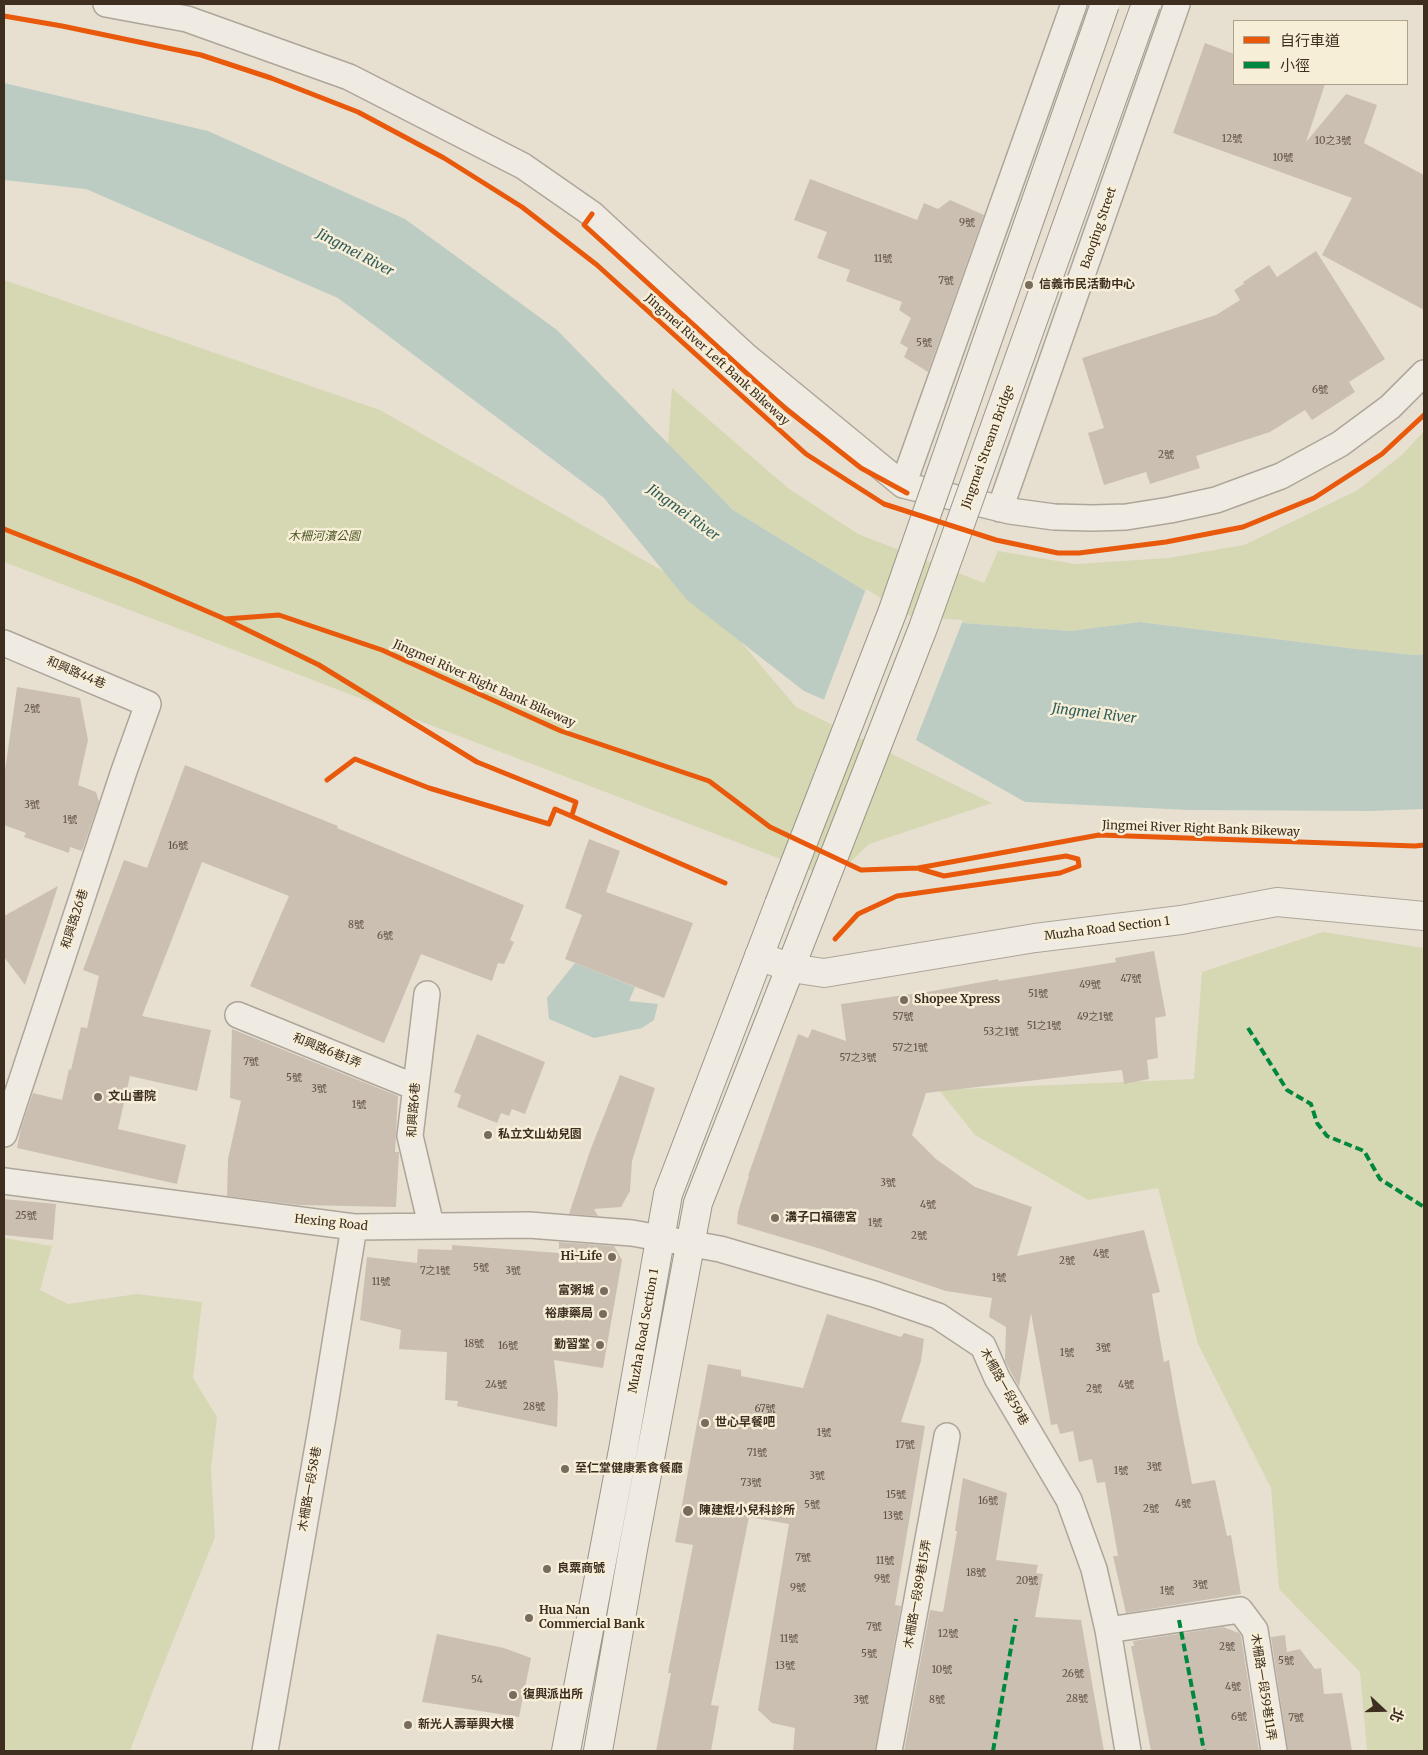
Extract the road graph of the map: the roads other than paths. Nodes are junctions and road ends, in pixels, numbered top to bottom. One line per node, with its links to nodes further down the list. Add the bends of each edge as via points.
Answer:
1 (106, 4): 7 (street, via 187,20 349,76 523,166 592,214 746,356)
2 (1074, 4): 7 (street)
3 (1105, 4): 12 (main road, bridge, via 892,613)
4 (1146, 4): 13 (main road, Jingmei Stream Bridge, bridge, via 923,628)
5 (1177, 4): 8 (street, Baoqing Street)
6 (1424, 373): 8 (street, via 1390,407 1340,444 1281,476 1216,500 1170,510 1093,518)
7 (903, 485): 8 (street)
8 (1000, 509)
9 (4, 643): 10 (street, 和興路44巷)
10 (148, 704): 17 (street, 和興路26巷)
11 (1424, 916): 13 (main road, Muzha Road Section 1, via 1277,902 1181,920 1035,938 824,973)
12 (758, 956): 13 (main road, Muzha Road Section 1); 21 (main road, Muzha Road Section 1, via 668,1194)
13 (791, 968): 22 (main road, via 698,1203)
14 (427, 994): 16 (street, 和興路6巷)
15 (238, 1015): 16 (street, 和興路6巷1弄)
16 (415, 1087): 19 (street, 和興路6巷, via 410,1136)
17 (4, 1134)
18 (4, 1181): 20 (street, Hexing Road)
19 (431, 1225): 20 (street, Hexing Road); 21 (street, Hexing Road, via 529,1225)
20 (354, 1227): 25 (street, 木柵路一段58巷)
21 (660, 1238): 22 (street, 木柵路一段59巷); 26 (main road, Muzha Road Section 1)
22 (691, 1244): 24 (street, 木柵路一段59巷, via 720,1249 938,1316 983,1346 997,1378 1069,1500 1094,1568); 27 (main road)
23 (947, 1436): 28 (street, 木柵路一段89巷15弄)
24 (1108, 1630): 29 (street, 木柵路一段59巷); 30 (street, 木柵路一段59巷11弄, via 1240,1610 1255,1630)
25 (265, 1751)
26 (566, 1751)
27 (598, 1751)
28 (889, 1751)
29 (1128, 1751)
30 (1274, 1751)

